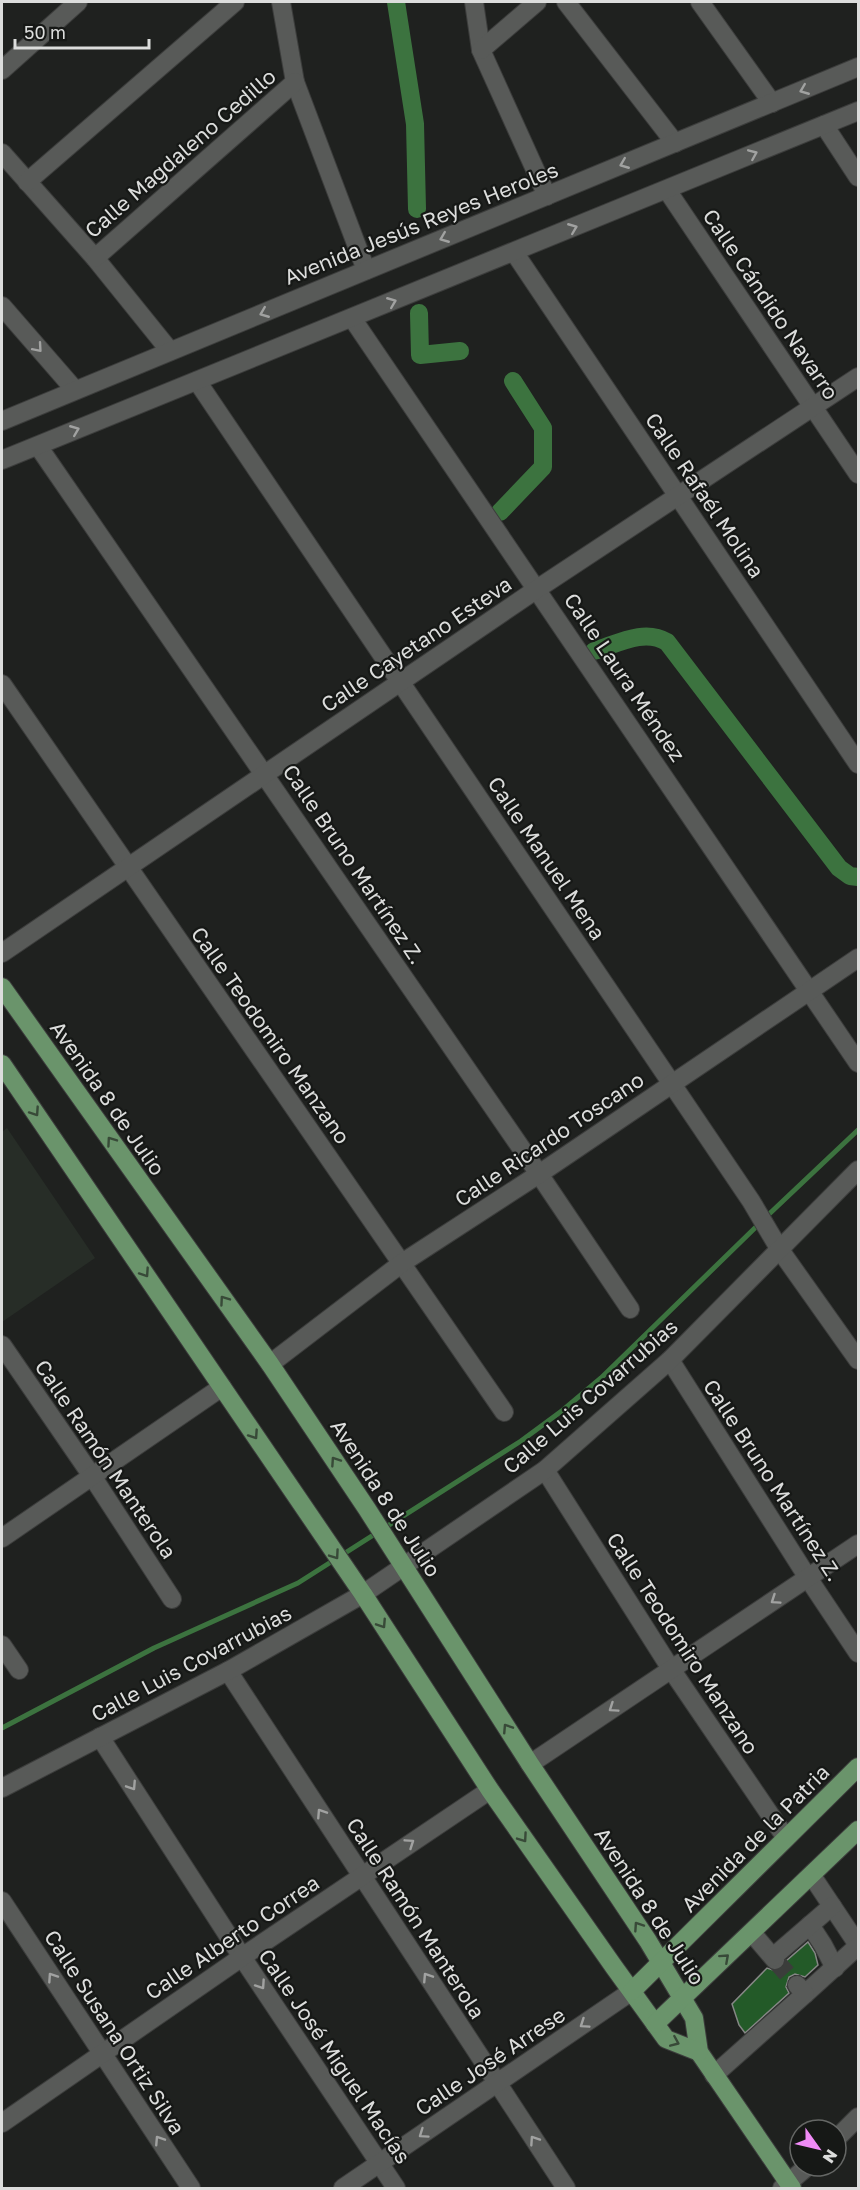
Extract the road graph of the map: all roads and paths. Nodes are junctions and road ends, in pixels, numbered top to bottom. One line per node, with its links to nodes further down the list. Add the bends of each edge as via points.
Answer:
1 (78, 2): 10 (street)
2 (235, 2): 18 (street)
3 (281, 2): 11 (street)
4 (474, 2): 8 (street)
5 (537, 2): 8 (street)
6 (566, 2): 15 (street)
7 (700, 2): 12 (street)
8 (481, 50): 20 (street)
9 (858, 67): 12 (street, Avenida Jesús Reyes Heroles, one-way to 12)
10 (2, 70)
11 (295, 82): 22 (street, Calle Magdaleno Cedillo); 23 (street)
12 (772, 103): 15 (street, Avenida Jesús Reyes Heroles)
13 (858, 111): 14 (street)
14 (824, 125): 17 (street); 19 (street, one-way to 14)
15 (675, 143): 20 (street, Avenida Jesús Reyes Heroles, one-way to 20)
16 (2, 153): 18 (street)
17 (858, 177)
18 (27, 182): 22 (street)
19 (667, 190): 21 (street, one-way to 19); 30 (street, Calle Cándido Navarro)
20 (547, 196): 23 (street, Avenida Jesús Reyes Heroles, one-way to 23)
21 (514, 252): 25 (street, one-way to 21); 35 (street, Calle Rafaél Molina)
22 (95, 258): 26 (street)
23 (366, 270): 26 (street, Avenida Jesús Reyes Heroles, one-way to 26)
24 (2, 306): 29 (street, one-way to 29)
25 (352, 318): 28 (street); 36 (street, Calle Laura Méndez)
26 (170, 351): 29 (street, Avenida Jesús Reyes Heroles)
27 (858, 377): 30 (street, Calle Cayetano Esteva)
28 (197, 381): 32 (street, one-way to 28); 37 (street, Calle Manuel Mena)
29 (75, 390): 31 (street, Avenida Jesús Reyes Heroles)
30 (814, 407): 34 (street, Calle Cándido Navarro); 35 (street, Calle Cayetano Esteva)
31 (2, 421)
32 (38, 446): 33 (street); 40 (street, Calle Bruno Martínez Z.)
33 (2, 460)
34 (858, 474)
35 (679, 496): 36 (street, Calle Cayetano Esteva); 39 (street, Calle Rafaél Molina)
36 (537, 589): 37 (street, Calle Cayetano Esteva); 45 (street, Calle Laura Méndez)
37 (400, 682): 40 (street, Calle Cayetano Esteva); 48 (street, Calle Manuel Mena)
38 (2, 684): 41 (street, Calle Teodomiro Manzano)
39 (858, 764)
40 (265, 774): 41 (street, Calle Cayetano Esteva); 50 (street, Calle Bruno Martínez Z.)
41 (128, 867): 42 (street, Calle Cayetano Esteva); 52 (street, Calle Teodomiro Manzano)
42 (2, 953)
43 (858, 958): 45 (street, Calle Ricardo Toscano)
44 (2, 987): 57 (main road, Avenida 8 de Julio, one-way to 44)
45 (811, 991): 46 (street, Calle Laura Méndez); 48 (street, Calle Ricardo Toscano)
46 (858, 1063)
47 (2, 1064): 58 (main road, one-way to 58)
48 (672, 1083): 50 (street, Calle Ricardo Toscano); 51 (street, Calle Manuel Mena)
49 (858, 1170): 51 (street, Calle Luis Covarrubias)
50 (539, 1174): 52 (street, Calle Ricardo Toscano); 53 (street, Calle Bruno Martínez Z.)
51 (778, 1246): 55 (street, Calle Luis Covarrubias); 56 (street, Calle Manuel Mena)
52 (402, 1263): 57 (street, Calle Ricardo Toscano); 59 (street, Calle Teodomiro Manzano)
53 (630, 1309)
54 (2, 1345): 61 (street, Calle Ramón Manterola)
55 (670, 1360): 60 (street, Calle Luis Covarrubias); 65 (street, Calle Bruno Martínez Z.)
56 (858, 1360)
57 (270, 1364): 64 (main road, Avenida 8 de Julio, one-way to 57)
58 (222, 1387): 61 (street); 66 (main road, one-way to 66)
59 (504, 1412)
60 (545, 1470): 64 (street, Calle Luis Covarrubias); 70 (street, Calle Teodomiro Manzano)
61 (92, 1476): 62 (street); 67 (street, Calle Ramón Manterola)
62 (2, 1538)
63 (858, 1544): 65 (street)
64 (404, 1567): 66 (street, Calle Luis Covarrubias); 74 (main road, Avenida 8 de Julio, one-way to 64)
65 (808, 1578): 69 (street, Calle Bruno Martínez Z.); 70 (street, one-way to 70)
66 (363, 1594): 72 (street, Calle Luis Covarrubias); 77 (main road, one-way to 77)
67 (172, 1599)
68 (2, 1645): 71 (street)
69 (858, 1653)
70 (671, 1669): 74 (street, one-way to 74); 79 (street, Calle Teodomiro Manzano)
71 (19, 1670)
72 (228, 1671): 73 (street, Calle Luis Covarrubias); 80 (street, Calle Ramón Manterola, one-way to 72)
73 (100, 1737): 76 (street, Calle Luis Covarrubias); 87 (street, Calle José Miguel Macías, one-way to 87)
74 (530, 1764): 88 (main road, Avenida 8 de Julio, one-way to 74)
75 (858, 1767): 79 (main road, Avenida de la Patria)
76 (2, 1788)
77 (490, 1790): 80 (street, Calle Alberto Correa, one-way to 77); 90 (main road, one-way to 90)
78 (856, 1837): 81 (main road)
79 (786, 1838): 88 (main road, Avenida de la Patria)
80 (362, 1876): 87 (street, Calle Alberto Correa); 96 (street, Calle Ramón Manterola, one-way to 80)
81 (812, 1876): 83 (street); 85 (main road)
82 (2, 1900): 94 (street, Calle Susana Ortiz Silva, one-way to 82)
83 (832, 1906): 84 (street); 86 (street)
84 (810, 1925): 85 (street, via 774,1958); 89 (street)
85 (752, 1933): 91 (main road, one-way to 85)
86 (858, 1945): 89 (street)
87 (242, 1957): 94 (street, Calle Alberto Correa); 98 (street, Calle José Miguel Macías, one-way to 98)
88 (661, 1963): 90 (main road, Avenida de la Patria); 91 (main road, Avenida 8 de Julio)
89 (834, 1968): 95 (street, via 801,1990)
90 (632, 1991): 92 (main road); 96 (street, Calle José Arrese, one-way to 96)
91 (681, 1997): 92 (main road); 93 (main road, Avenida 8 de Julio, via 694,2018)
92 (655, 2024): 93 (main road, one-way to 93, via 666,2039)
93 (699, 2052): 95 (main road, Avenida 8 de Julio)
94 (102, 2053): 97 (street, Calle Alberto Correa); 100 (street, Calle Susana Ortiz Silva, one-way to 94)
95 (714, 2074): 99 (main road, Avenida 8 de Julio)
96 (496, 2084): 98 (street, Calle José Arrese, one-way to 98); 103 (street, Calle Ramón Manterola, one-way to 96)
97 (2, 2123)
98 (380, 2164): 101 (street, Calle José Arrese); 102 (street, Calle José Miguel Macías)
99 (788, 2187)
100 (191, 2188)
101 (343, 2188)
102 (396, 2188)
103 (566, 2188)

